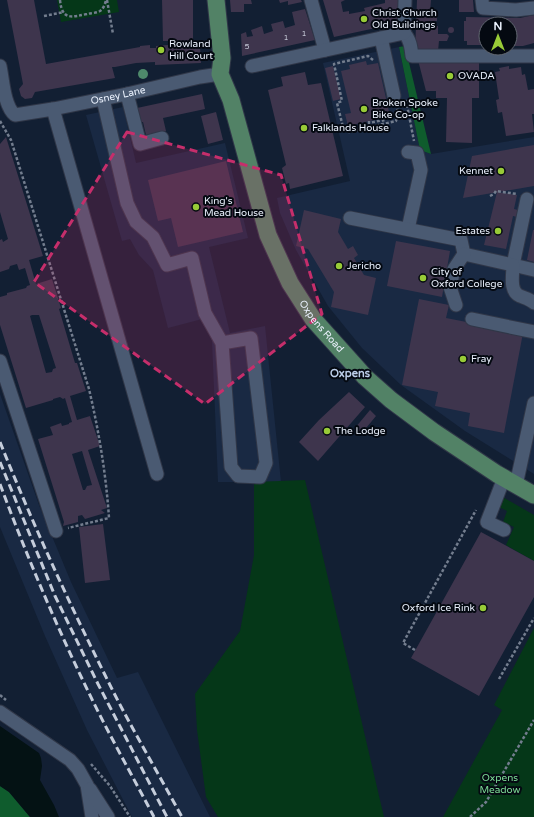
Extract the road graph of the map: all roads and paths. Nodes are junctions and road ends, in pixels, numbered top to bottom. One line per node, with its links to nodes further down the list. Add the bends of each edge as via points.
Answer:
1 (60, 0): 8 (path)
2 (106, 0): 8 (path, via 99,12 72,17); 11 (path)
3 (216, 0): 20 (main road, via 222,58)
4 (311, 0): 13 (street)
5 (405, 0): 10 (street)
6 (482, 0): 7 (street, via 483,8)
7 (534, 8)
8 (64, 12): 9 (path)
9 (44, 16)
10 (404, 33): 12 (street); 14 (street, via 410,42 412,56)
11 (113, 34)
12 (381, 38): 13 (street); 16 (street)
13 (325, 50): 19 (street)
14 (534, 56)
15 (362, 57): 16 (path, via 368,56 374,60); 17 (path); 29 (path, via 334,64 342,101 337,103 343,127 348,132)
16 (385, 57): 22 (street)
17 (363, 62)
18 (0, 66): 25 (street)
19 (252, 66)
20 (220, 74): 21 (street, Osney Lane); 47 (main road, Oxpens Road, via 231,100 268,235 290,283 313,319 365,377 391,400)
21 (127, 94): 23 (street, Osney Lane); 30 (street, via 140,144)
22 (394, 96)
23 (103, 99): 24 (street, Osney Lane); 43 (street, via 127,203 136,222 153,237 167,265 192,258 205,313)
24 (53, 109): 25 (street, Osney Lane); 46 (street)
25 (9, 114)
26 (398, 114): 28 (path, via 396,121)
27 (0, 122): 51 (path, via 11,140 89,389 99,430 107,486 109,518)
28 (384, 124): 29 (path); 29 (path, via 383,120 369,122)
29 (370, 127)
30 (162, 138)
31 (408, 152): 35 (street, via 417,152 421,170)
32 (490, 196): 33 (path, via 496,191)
33 (524, 197): 37 (street)
34 (350, 218): 35 (street)
35 (408, 229): 36 (street, via 461,240)
36 (464, 254): 37 (street); 40 (street, via 454,269 450,287)
37 (513, 265): 38 (street); 39 (street, via 515,292)
38 (534, 270)
39 (534, 303)
40 (456, 305)
41 (472, 319): 42 (street)
42 (534, 332)
43 (222, 343): 43 (street, via 251,338 266,463 260,476 238,476 231,467)
44 (0, 361): 51 (street)
45 (534, 403): 47 (street)
46 (157, 474)
47 (510, 482): 48 (main road, Oxpens Road); 50 (street, via 487,522)
48 (534, 495)
49 (480, 505): 53 (path, via 403,643)
50 (504, 530)
51 (56, 531)
52 (534, 618): 54 (path)
53 (415, 650)
54 (499, 679)
55 (0, 712): 58 (street, via 70,760)
56 (534, 720): 62 (path, via 486,802)
57 (91, 763): 61 (path)
58 (87, 785): 59 (street); 60 (street)
59 (92, 817)
60 (108, 817)
61 (130, 817)
62 (470, 817)

